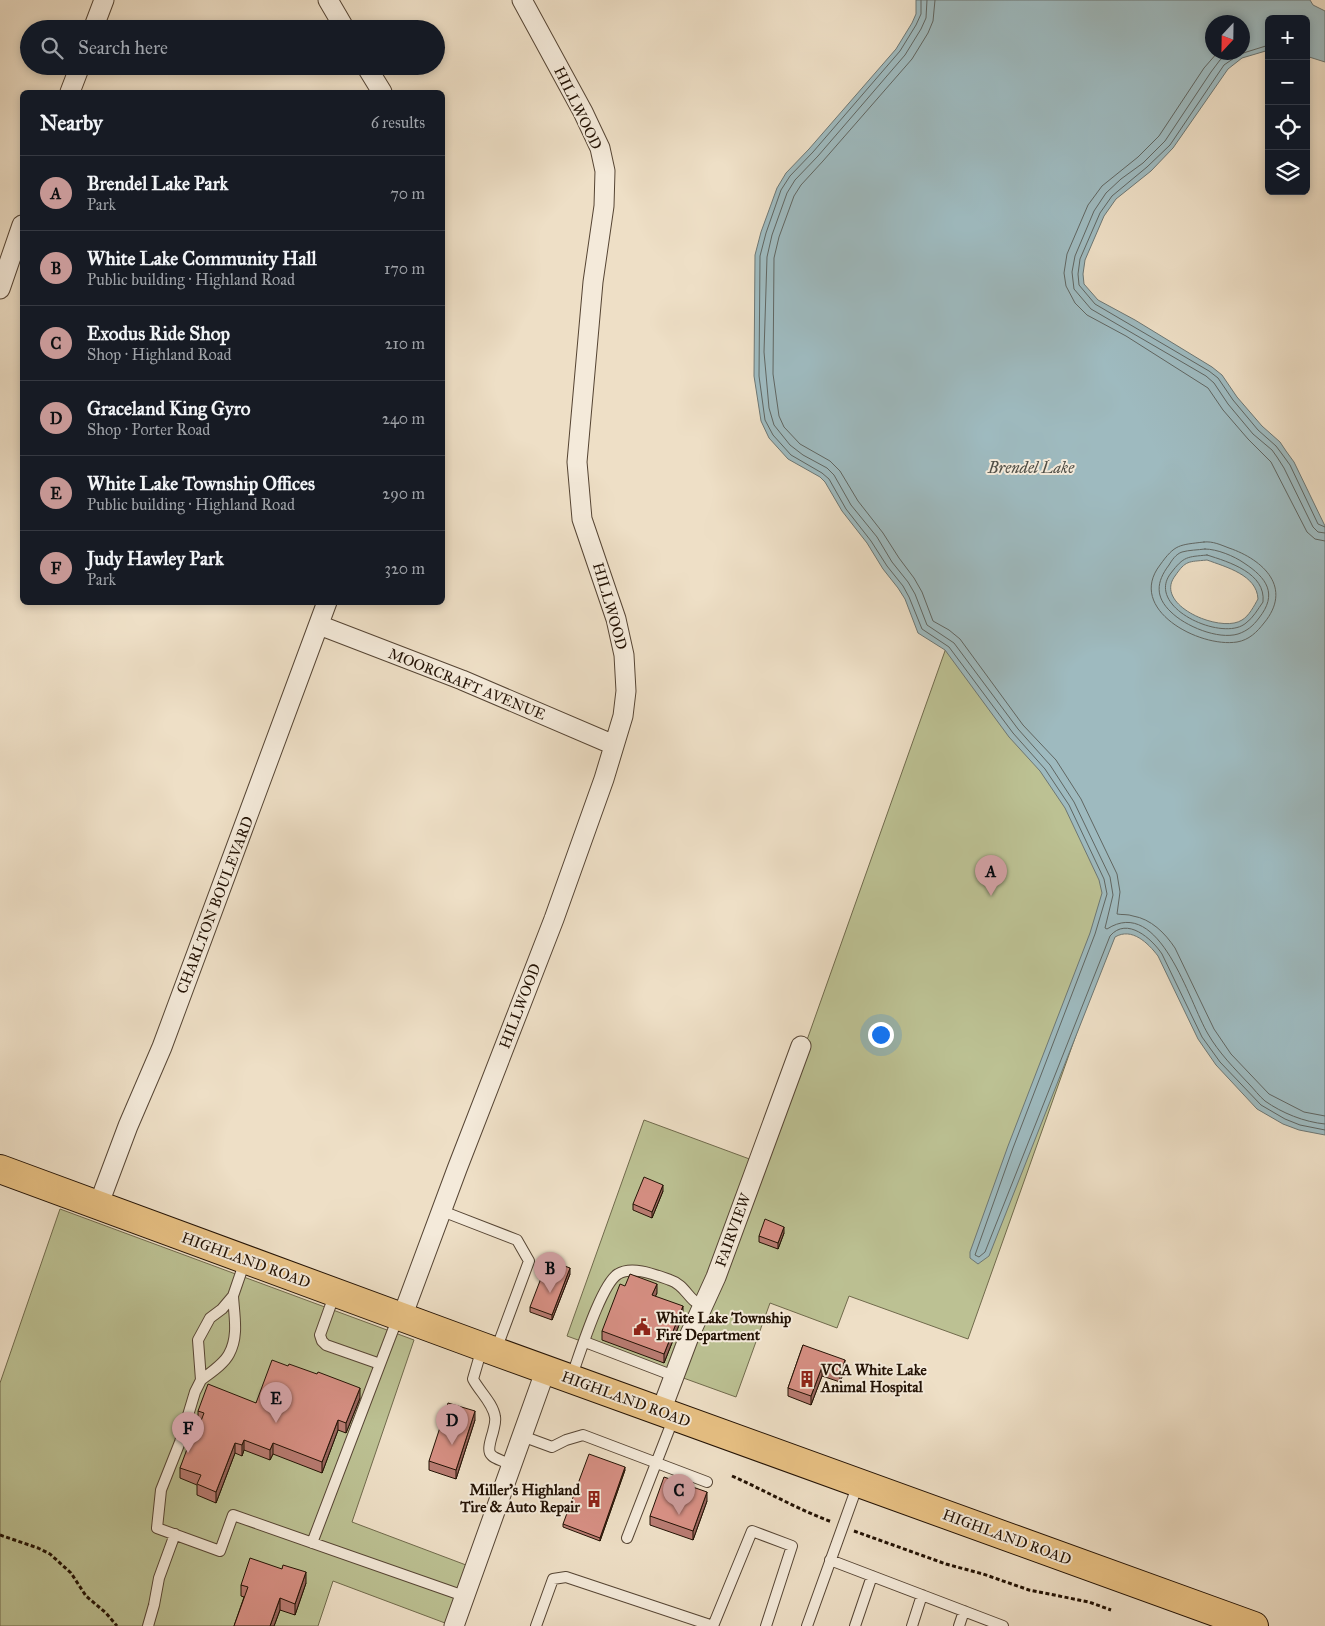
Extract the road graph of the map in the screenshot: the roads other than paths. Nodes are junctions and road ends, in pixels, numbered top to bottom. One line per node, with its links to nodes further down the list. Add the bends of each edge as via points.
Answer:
1 (104, 0): 4 (street)
2 (328, 0): 5 (street)
3 (522, 0): 14 (street, HILLWOOD, via 583,112 600,148 605,171 577,462 582,519 616,619 624,655 626,691 623,716)
4 (96, 20)
5 (340, 20)
6 (77, 75): 8 (street)
7 (372, 75): 9 (street)
8 (71, 90)
9 (381, 90)
10 (20, 231): 11 (street)
11 (0, 289)
12 (326, 605): 13 (street, CHARLTON BOULEVARD)
13 (319, 625): 14 (street, MOORCRAFT AVENUE); 17 (street, CHARLTON BOULEVARD, via 172,1019)
14 (614, 744): 18 (street, HILLWOOD, via 554,919)
15 (800, 1046): 22 (street, FAIRVIEW, via 716,1277)
16 (0, 1169): 17 (highway, HIGHLAND ROAD)
17 (98, 1206): 19 (highway, HIGHLAND ROAD)
18 (442, 1211): 23 (street, HILLWOOD); 25 (lane, via 517,1240 529,1261)
19 (246, 1260): 20 (highway, HIGHLAND ROAD); 21 (lane)
20 (335, 1293): 23 (highway, HIGHLAND ROAD); 26 (lane, via 320,1334 322,1341)
21 (233, 1296): 29 (lane, via 210,1318 198,1340); 29 (lane, via 236,1321 229,1355)
22 (702, 1305): 24 (lane, via 696,1304 680,1284 643,1272 626,1271 618,1274 606,1288); 28 (street, FAIRVIEW)
23 (401, 1317): 25 (highway, HIGHLAND ROAD); 26 (lane)
24 (585, 1342): 27 (lane); 28 (lane)
25 (489, 1349): 27 (highway, HIGHLAND ROAD); 33 (lane, via 473,1379 495,1415 488,1453)
26 (380, 1364): 38 (lane)
27 (558, 1374): 30 (highway, HIGHLAND ROAD); 31 (street)
28 (674, 1376): 30 (street, FAIRVIEW)
29 (200, 1380): 36 (lane, via 161,1490 157,1528)
30 (668, 1414): 32 (lane); 35 (highway, HIGHLAND ROAD)
31 (522, 1436): 32 (lane, via 552,1447 583,1435); 33 (street)
32 (657, 1462): 34 (lane); 37 (lane)
33 (512, 1465): 42 (street)
34 (707, 1482)
35 (858, 1483): 39 (lane); 54 (highway, HIGHLAND ROAD)
36 (175, 1534): 38 (lane, via 220,1551 233,1515); 45 (lane, via 159,1578)
37 (627, 1538)
38 (312, 1543): 42 (lane)
39 (830, 1560): 40 (lane); 49 (lane)
40 (872, 1576): 41 (lane); 50 (lane)
41 (922, 1595): 43 (lane); 51 (lane)
42 (464, 1596): 46 (street)
43 (964, 1611): 52 (lane); 53 (lane)
44 (539, 1625): 47 (lane, via 553,1579 566,1578)
45 (148, 1626)
46 (454, 1626)
47 (713, 1626): 48 (lane, via 752,1530 792,1546)
48 (766, 1626)
49 (807, 1626)
50 (855, 1626)
51 (912, 1626)
52 (959, 1626)
53 (1002, 1626)
54 (1254, 1626)

